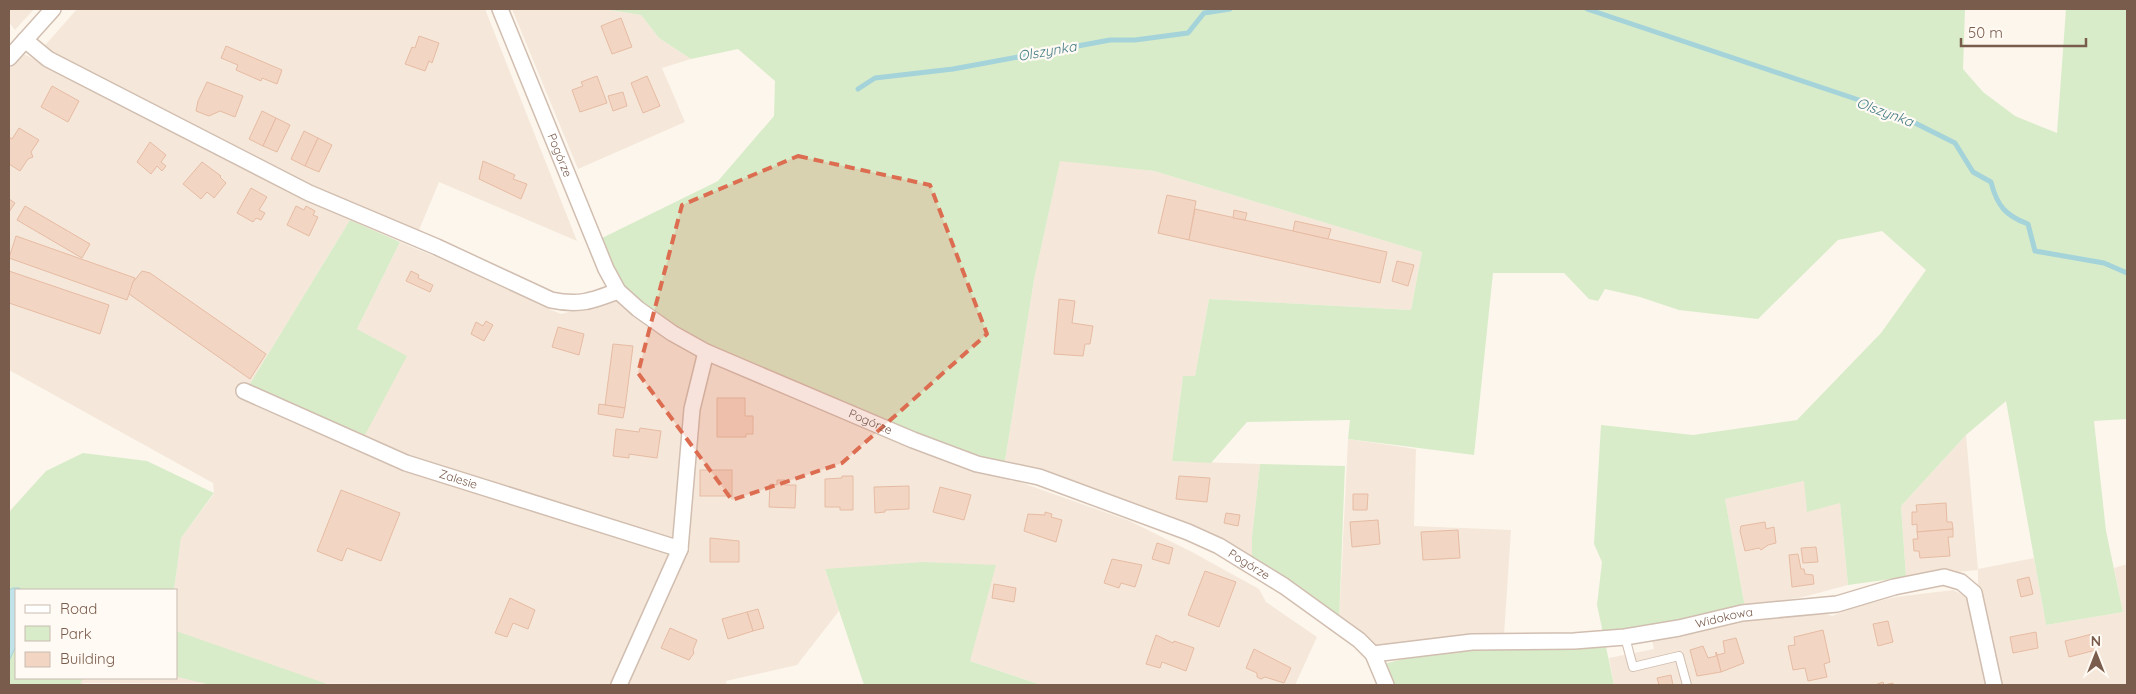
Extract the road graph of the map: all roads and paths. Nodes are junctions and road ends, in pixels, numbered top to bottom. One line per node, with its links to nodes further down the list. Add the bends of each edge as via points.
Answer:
1 (53, 9): 3 (street)
2 (500, 9): 5 (street, Pogórze, via 606,269)
3 (25, 40): 4 (street); 5 (street, via 48,59 309,193 551,300 588,303)
4 (9, 58)
5 (618, 291): 6 (street, Pogórze, via 672,333)
6 (706, 352): 8 (street, via 692,409); 10 (street, Pogórze, via 968,460 1039,477 1196,535 1278,581 1359,640)
7 (244, 392): 8 (street, Zalesie, via 406,463)
8 (680, 549): 11 (street)
9 (1625, 637): 10 (street, Widokowa, via 1472,642); 13 (lane, via 1633,667 1679,656); 14 (street, Widokowa, via 1742,613 1837,604 1894,586 1944,577 1961,582 1974,594)
10 (1373, 654): 12 (street, Pogórze)
11 (619, 685)
12 (1386, 685)
13 (1687, 685)
14 (1994, 685)

